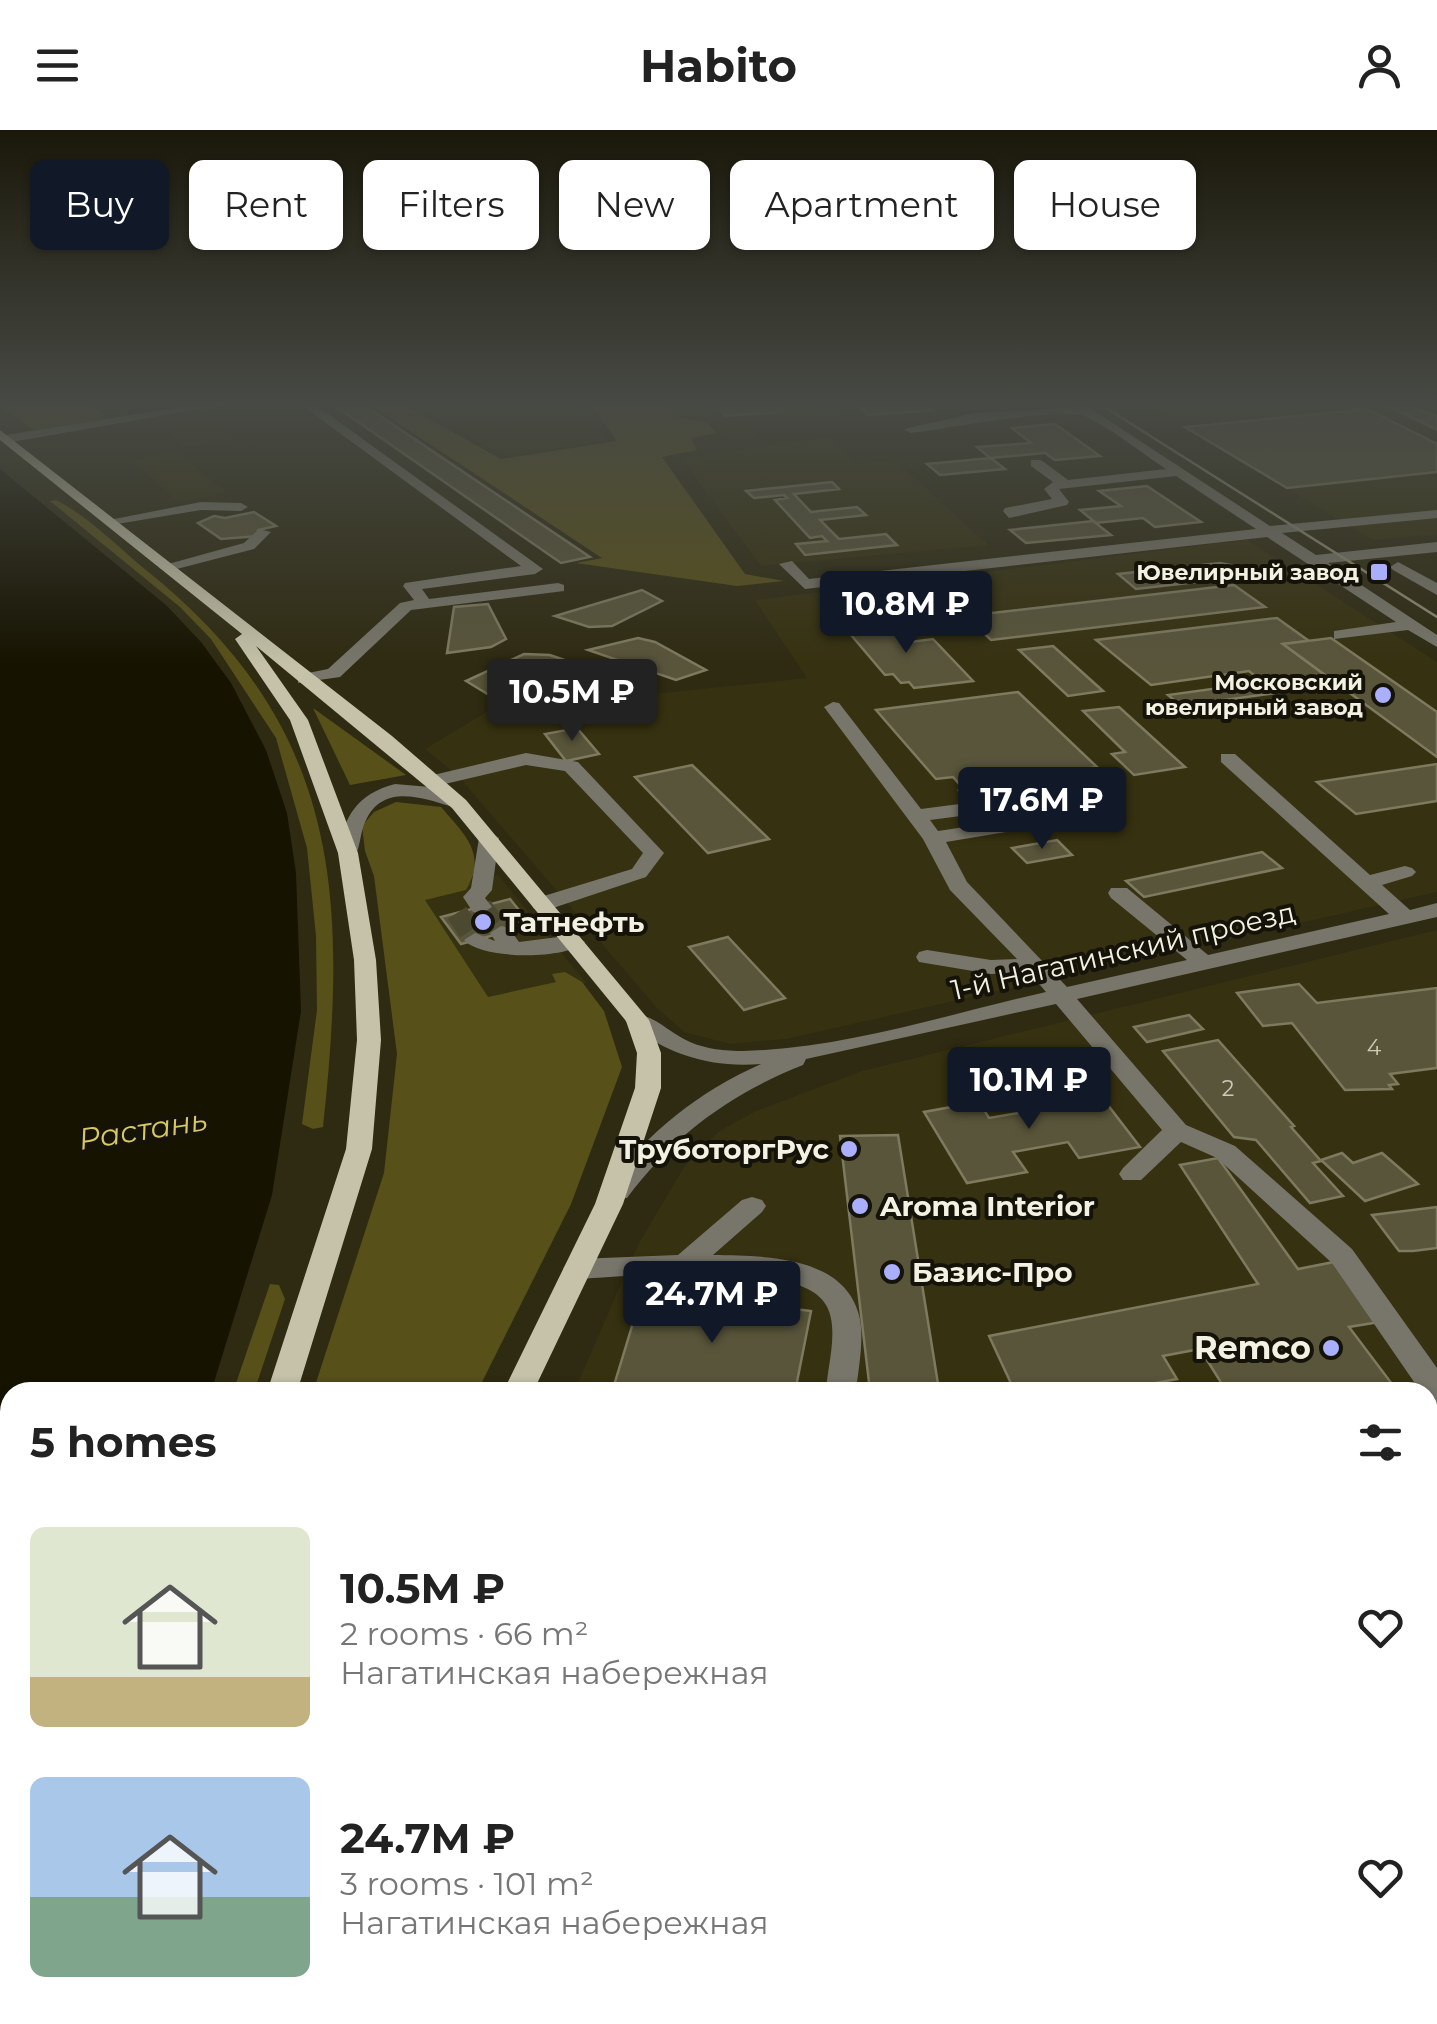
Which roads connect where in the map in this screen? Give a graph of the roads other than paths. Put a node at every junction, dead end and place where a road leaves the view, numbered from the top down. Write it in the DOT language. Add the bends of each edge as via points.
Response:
graph roads {
  1 [pos="71,489"];
  2 [pos="425,489"];
  3 [pos="1050,489"];
  4 [pos="1205,489"];
  5 [pos="242,507"];
  6 [pos="1437,514"];
  7 [pos="1014,515"];
  8 [pos="112,521"];
  9 [pos="1270,531"];
  10 [pos="264,532"];
  11 [pos="1437,546"];
  12 [pos="1314,560"];
  13 [pos="1437,562"];
  14 [pos="787,564"];
  15 [pos="169,566"];
  16 [pos="558,588"];
  17 [pos="1437,590"];
  18 [pos="423,602"];
  19 [pos="226,615"];
  20 [pos="1411,625"];
  21 [pos="1340,635"];
  22 [pos="1435,639"];
  23 [pos="304,679"];
  24 [pos="834,708"];
  25 [pos="1228,758"];
  26 [pos="432,781"];
  27 [pos="459,804"];
  28 [pos="916,816"];
  29 [pos="489,838"];
  30 [pos="933,838"];
  31 [pos="348,853"];
  32 [pos="1405,872"];
  33 [pos="1367,882"];
  34 [pos="1118,894"];
  35 [pos="542,904"];
  36 [pos="1437,910"];
  37 [pos="457,913"];
  38 [pos="1405,917"];
  39 [pos="475,940"];
  40 [pos="574,942"];
  41 [pos="927,957"];
  42 [pos="1204,964"];
  43 [pos="1035,966"];
  44 [pos="1061,997"];
  45 [pos="637,1020"];
  46 [pos="822,1050"];
  47 [pos="1177,1130"];
  48 [pos="1132,1174"];
  49 [pos="608,1204"];
  50 [pos="752,1206"];
  51 [pos="685,1264"];
  52 [pos="577,1268"];
  53 [pos="285,1382"];
  54 [pos="523,1382"];
  55 [pos="841,1382"];
  56 [pos="1431,1382"];
  1 -- 8 [label="main road"];
  2 -- 18 [label="street" via="535,568 411,586"];
  3 -- 7 [label="street" via="1062,502"];
  4 -- 9 [label="street"];
  5 -- 8 [label="street" via="201,506"];
  6 -- 9 [label="street"];
  8 -- 15 [label="main road"];
  9 -- 12 [label="street"];
  9 -- 14 [label="street" via="805,584"];
  10 -- 15 [label="street" via="249,546"];
  11 -- 12 [label="street"];
  12 -- 20 [label="street"];
  13 -- 17 [label="street" via="1398,567"];
  15 -- 19 [label="main road"];
  16 -- 18 [label="street"];
  18 -- 23 [label="street" via="406,606 334,673"];
  19 -- 23 [label="main road"];
  19 -- 31 [label="main road" via="300,720"];
  20 -- 21 [label="street"];
  20 -- 22 [label="street"];
  23 -- 26 [label="main road"];
  24 -- 28 [label="street"];
  25 -- 33 [label="street"];
  26 -- 27 [label="main road"];
  26 -- 35 [label="street" via="526,759 571,766 654,852 638,873"];
  27 -- 29 [label="main road"];
  27 -- 31 [label="street" via="423,791 378,795 357,810"];
  28 -- 30 [label="street"];
  28 -- 30 [label="street" via="974,798 999,828"];
  29 -- 35 [label="main road"];
  29 -- 37 [label="street" via="478,902"];
  30 -- 43 [label="street" via="958,885"];
  31 -- 53 [label="main road" via="369,1040 359,1149"];
  32 -- 33 [label="street"];
  33 -- 38 [label="street"];
  34 -- 42 [label="street"];
  35 -- 40 [label="main road"];
  36 -- 38 [label="street, 1-й Нагатинский проезд"];
  38 -- 42 [label="street, 1-й Нагатинский проезд"];
  39 -- 40 [label="street" via="488,947"];
  40 -- 45 [label="main road"];
  41 -- 43 [label="street"];
  42 -- 44 [label="street, 1-й Нагатинский проезд"];
  43 -- 44 [label="street"];
  44 -- 46 [label="street, 1-й Нагатинский проезд"];
  44 -- 47 [label="street"];
  45 -- 46 [label="street" via="665,1043 707,1057"];
  45 -- 49 [label="main road" via="649,1053 648,1088"];
  46 -- 49 [label="street" via="744,1082 678,1122"];
  47 -- 48 [label="street"];
  47 -- 56 [label="street" via="1226,1152 1342,1256"];
  49 -- 52 [label="main road"];
  50 -- 51 [label="street"];
  51 -- 52 [label="street"];
  51 -- 55 [label="street" via="801,1272 831,1286 844,1314"];
  52 -- 54 [label="main road"];
}
